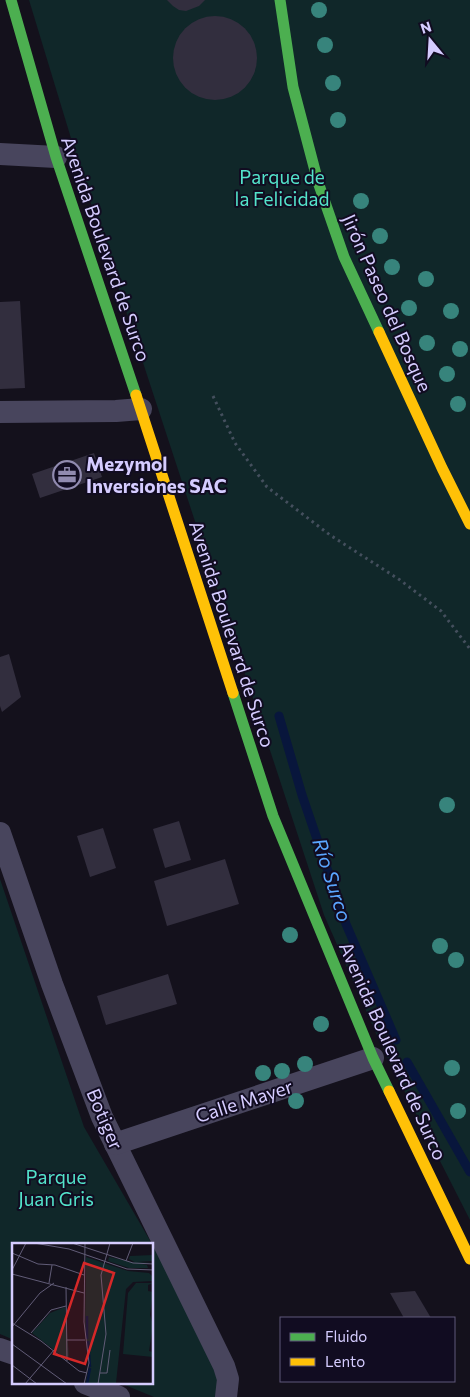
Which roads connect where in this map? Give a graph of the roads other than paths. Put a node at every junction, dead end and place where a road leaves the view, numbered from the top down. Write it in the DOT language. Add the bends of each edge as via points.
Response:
graph roads {
  1 [pos="11,0"];
  2 [pos="280,0"];
  3 [pos="0,154"];
  4 [pos="56,156"];
  5 [pos="142,409"];
  6 [pos="0,412"];
  7 [pos="470,524"];
  8 [pos="0,833"];
  9 [pos="373,1058"];
  10 [pos="115,1144"];
  11 [pos="470,1259"];
  12 [pos="0,1349"];
  13 [pos="12,1353"];
  14 [pos="87,1384"];
  15 [pos="119,1397"];
  16 [pos="226,1397"];
  1 -- 4 [label="street, Avenida Boulevard de Surco"];
  2 -- 7 [label="street, Jirón Paseo del Bosque" via="293,87 318,182 344,257"];
  3 -- 4 [label="street"];
  4 -- 5 [label="street, Avenida Boulevard de Surco"];
  5 -- 6 [label="street"];
  5 -- 9 [label="street, Avenida Boulevard de Surco" via="273,816"];
  8 -- 10 [label="street, Botiger" via="52,984"];
  9 -- 10 [label="street, Calle Mayer"];
  9 -- 11 [label="street, Avenida Boulevard de Surco"];
  10 -- 16 [label="street, Botiger" via="224,1366 228,1379"];
  12 -- 13 [label="street"];
  14 -- 15 [label="street"];
}
